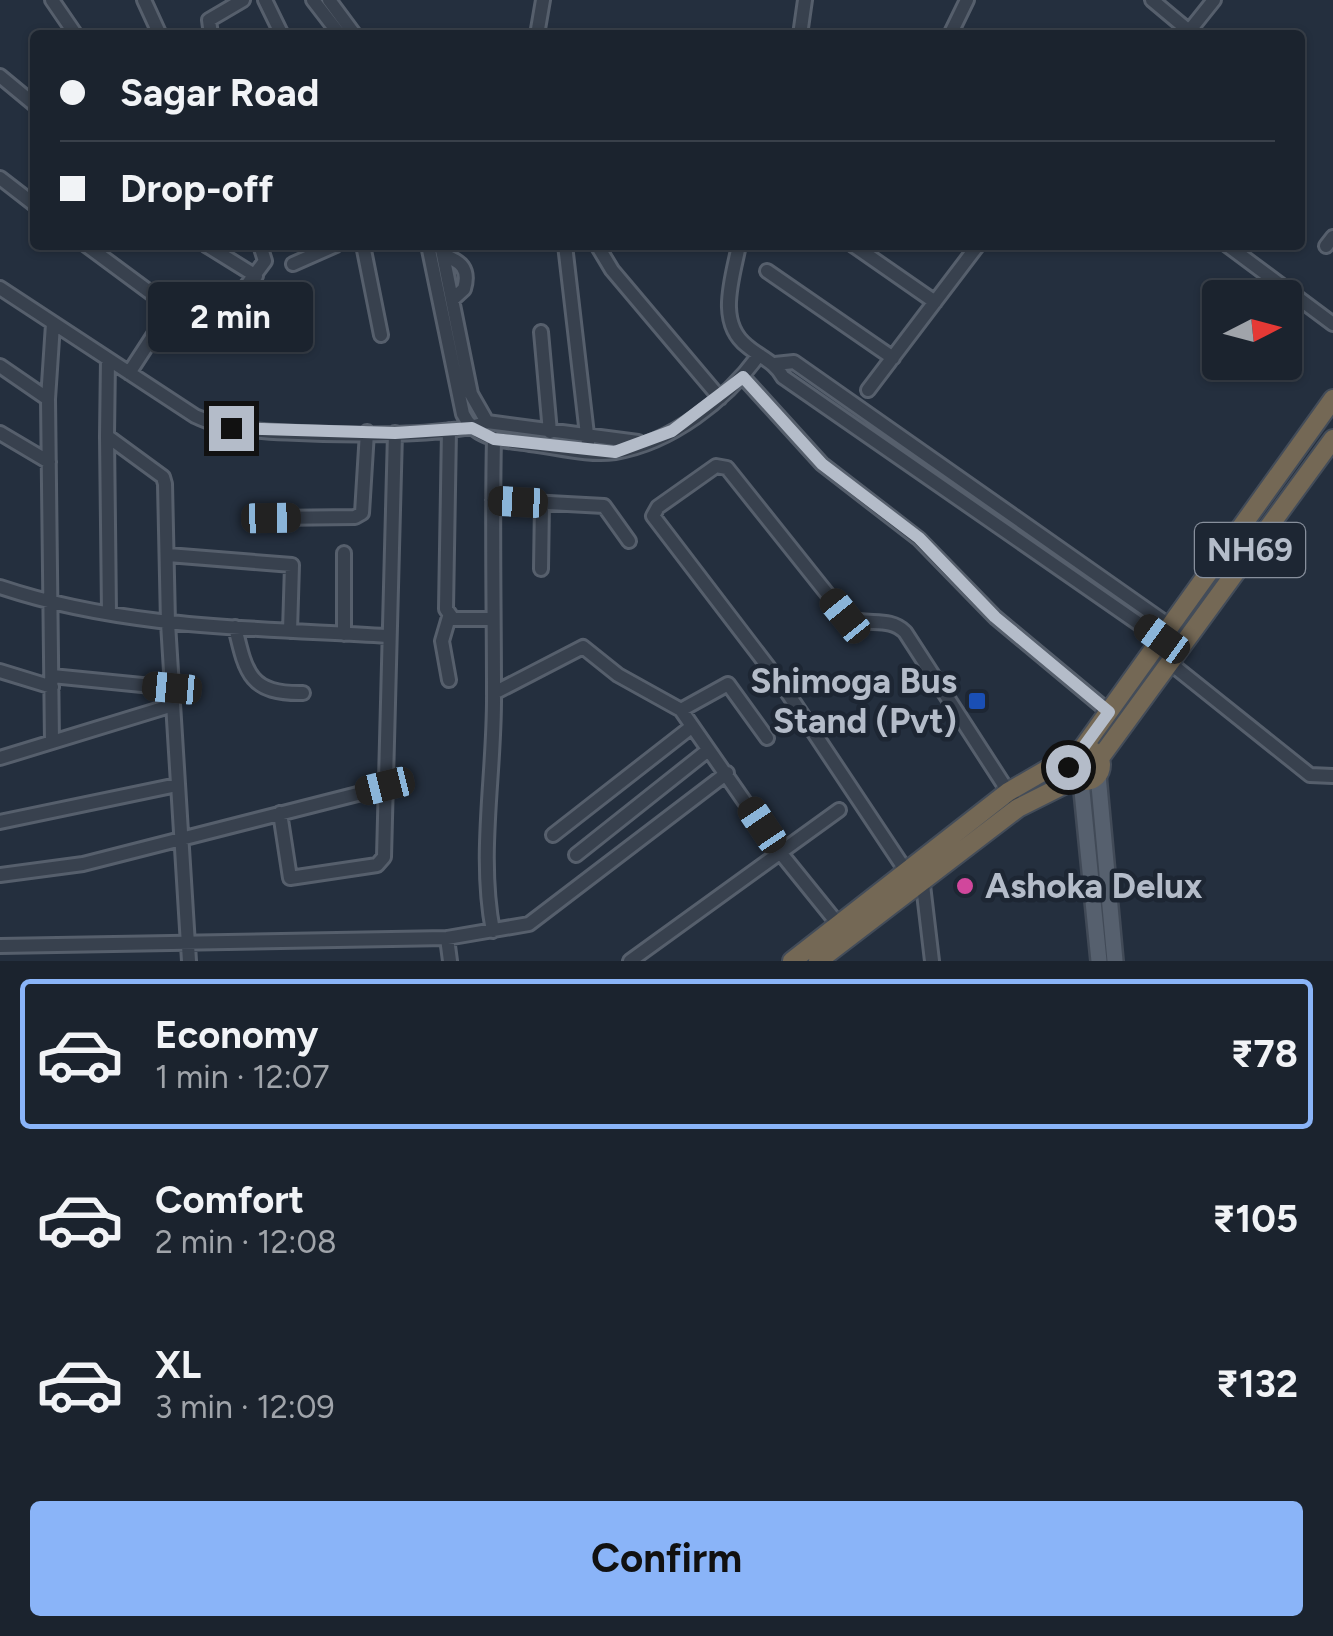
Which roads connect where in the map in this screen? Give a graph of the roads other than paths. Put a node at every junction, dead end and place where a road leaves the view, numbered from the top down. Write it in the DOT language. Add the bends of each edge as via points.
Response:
graph roads {
  1 [pos="52,0"];
  2 [pos="144,0"];
  3 [pos="243,0"];
  4 [pos="265,0"];
  5 [pos="313,0"];
  6 [pos="329,0"];
  7 [pos="543,0"];
  8 [pos="966,0"];
  9 [pos="1152,0"];
  10 [pos="1214,0"];
  11 [pos="809,1"];
  12 [pos="73,30"];
  13 [pos="158,30"];
  14 [pos="210,30"];
  15 [pos="280,30"];
  16 [pos="336,30"];
  17 [pos="351,30"];
  18 [pos="538,30"];
  19 [pos="801,30"];
  20 [pos="952,30"];
  21 [pos="1185,30"];
  22 [pos="1190,30"];
  23 [pos="0,76"];
  24 [pos="30,101"];
  25 [pos="0,178"];
  26 [pos="30,201"];
  27 [pos="92,250"];
  28 [pos="214,250"];
  29 [pos="261,250"];
  30 [pos="314,250"];
  31 [pos="364,250"];
  32 [pos="429,250"];
  33 [pos="442,250"];
  34 [pos="565,250"];
  35 [pos="600,250"];
  36 [pos="738,250"];
  37 [pos="860,250"];
  38 [pos="974,250"];
  39 [pos="1234,250"];
  40 [pos="294,264"];
  41 [pos="767,271"];
  42 [pos="256,276"];
  43 [pos="0,288"];
  44 [pos="935,302"];
  45 [pos="170,310"];
  46 [pos="53,324"];
  47 [pos="1333,324"];
  48 [pos="541,332"];
  49 [pos="381,335"];
  50 [pos="759,355"];
  51 [pos="892,358"];
  52 [pos="108,360"];
  53 [pos="0,366"];
  54 [pos="129,373"];
  55 [pos="743,377"];
  56 [pos="868,390"];
  57 [pos="720,398"];
  58 [pos="48,399"];
  59 [pos="1333,399"];
  60 [pos="487,422"];
  61 [pos="472,428"];
  62 [pos="449,430"];
  63 [pos="368,432"];
  64 [pos="550,432"];
  65 [pos="0,433"];
  66 [pos="395,433"];
  67 [pos="107,436"];
  68 [pos="494,439"];
  69 [pos="1333,439"];
  70 [pos="588,444"];
  71 [pos="49,462"];
  72 [pos="493,500"];
  73 [pos="542,503"];
  74 [pos="271,518"];
  75 [pos="629,541"];
  76 [pos="344,553"];
  77 [pos="168,554"];
  78 [pos="541,569"];
  79 [pos="0,587"];
  80 [pos="52,604"];
  81 [pos="109,614"];
  82 [pos="450,617"];
  83 [pos="490,618"];
  84 [pos="168,623"];
  85 [pos="235,627"];
  86 [pos="290,631"];
  87 [pos="1166,632"];
  88 [pos="344,634"];
  89 [pos="387,636"];
  90 [pos="1170,663"];
  91 [pos="0,671"];
  92 [pos="448,680"];
  93 [pos="52,681"];
  94 [pos="172,688"];
  95 [pos="303,693"];
  96 [pos="494,693"];
  97 [pos="173,705"];
  98 [pos="681,710"];
  99 [pos="1109,712"];
  100 [pos="690,728"];
  101 [pos="766,738"];
  102 [pos="52,742"];
  103 [pos="708,751"];
  104 [pos="1077,752"];
  105 [pos="0,758"];
  106 [pos="727,773"];
  107 [pos="1089,774"];
  108 [pos="1333,776"];
  109 [pos="178,786"];
  110 [pos="385,786"];
  111 [pos="1013,800"];
  112 [pos="839,810"];
  113 [pos="280,814"];
  114 [pos="0,822"];
  115 [pos="553,836"];
  116 [pos="181,840"];
  117 [pos="780,851"];
  118 [pos="576,855"];
  119 [pos="0,875"];
  120 [pos="916,879"];
  121 [pos="838,924"];
  122 [pos="493,931"];
  123 [pos="447,938"];
  124 [pos="188,944"];
  125 [pos="0,946"];
  126 [pos="189,961"];
  127 [pos="450,961"];
  128 [pos="630,961"];
  129 [pos="792,961"];
  130 [pos="818,961"];
  131 [pos="932,961"];
  132 [pos="1099,961"];
  133 [pos="1115,961"];
  1 -- 12 [label="street"];
  2 -- 13 [label="street"];
  3 -- 14 [label="street" via="209,20"];
  4 -- 15 [label="street"];
  5 -- 16 [label="street"];
  6 -- 17 [label="street"];
  7 -- 18 [label="street"];
  8 -- 20 [label="street"];
  9 -- 21 [label="street"];
  10 -- 22 [label="street"];
  11 -- 19 [label="street"];
  23 -- 24 [label="street"];
  25 -- 26 [label="street"];
  27 -- 45 [label="street"];
  28 -- 42 [label="street"];
  29 -- 42 [label="street"];
  30 -- 40 [label="street"];
  31 -- 49 [label="street"];
  32 -- 61 [label="street"];
  33 -- 60 [label="street" via="471,394"];
  34 -- 70 [label="street"];
  35 -- 57 [label="street"];
  36 -- 50 [label="street" via="730,320 738,338"];
  37 -- 44 [label="street"];
  38 -- 44 [label="street"];
  39 -- 47 [label="street"];
  41 -- 51 [label="street"];
  42 -- 45 [label="street" via="209,336"];
  43 -- 46 [label="street"];
  44 -- 51 [label="street"];
  45 -- 54 [label="street"];
  46 -- 52 [label="street"];
  46 -- 58 [label="street"];
  48 -- 64 [label="street"];
  50 -- 55 [label="street"];
  50 -- 87 [label="street"];
  51 -- 56 [label="street"];
  52 -- 54 [label="street"];
  52 -- 67 [label="street"];
  53 -- 58 [label="street"];
  54 -- 63 [label="street" via="196,416 231,428"];
  55 -- 57 [label="street"];
  55 -- 99 [label="street" via="822,464 919,538 995,617"];
  57 -- 70 [label="street" via="672,431 615,452"];
  58 -- 71 [label="street"];
  59 -- 87 [label="highway, NH69"];
  60 -- 61 [label="street"];
  60 -- 64 [label="street"];
  61 -- 62 [label="street"];
  61 -- 68 [label="street"];
  62 -- 66 [label="street"];
  62 -- 82 [label="street"];
  63 -- 66 [label="street"];
  63 -- 74 [label="street" via="362,513"];
  64 -- 70 [label="street"];
  65 -- 71 [label="street"];
  66 -- 89 [label="street"];
  67 -- 77 [label="street" via="163,477"];
  67 -- 81 [label="street"];
  68 -- 70 [label="street"];
  68 -- 72 [label="street"];
  69 -- 90 [label="highway, NH69"];
  71 -- 80 [label="street"];
  72 -- 73 [label="street"];
  72 -- 83 [label="street"];
  73 -- 75 [label="street" via="604,506"];
  73 -- 78 [label="street"];
  76 -- 88 [label="street"];
  77 -- 84 [label="street"];
  77 -- 86 [label="street" via="292,565"];
  79 -- 80 [label="street"];
  80 -- 81 [label="street"];
  80 -- 93 [label="street"];
  81 -- 84 [label="street"];
  82 -- 83 [label="street"];
  82 -- 92 [label="street" via="442,641"];
  83 -- 96 [label="street"];
  84 -- 85 [label="street"];
  84 -- 94 [label="street"];
  85 -- 86 [label="street"];
  85 -- 95 [label="street" via="243,663 261,686 276,694"];
  86 -- 88 [label="street"];
  87 -- 99 [label="highway, NH69"];
  88 -- 89 [label="street"];
  89 -- 110 [label="street"];
  90 -- 107 [label="highway, NH69"];
  90 -- 108 [label="street" via="1310,775"];
  91 -- 93 [label="street"];
  93 -- 94 [label="street"];
  93 -- 102 [label="street"];
  94 -- 97 [label="street"];
  96 -- 98 [label="street" via="584,647"];
  96 -- 122 [label="street" via="486,896"];
  97 -- 102 [label="street"];
  97 -- 109 [label="street"];
  98 -- 100 [label="street"];
  98 -- 101 [label="street" via="728,684"];
  99 -- 104 [label="highway, NH69"];
  100 -- 103 [label="street"];
  100 -- 115 [label="street"];
  102 -- 105 [label="street"];
  103 -- 106 [label="street"];
  103 -- 118 [label="street"];
  104 -- 107 [label="highway"];
  104 -- 107 [label="highway" via="1068,767"];
  104 -- 111 [label="highway, NH69"];
  106 -- 117 [label="street"];
  106 -- 122 [label="street" via="530,924"];
  107 -- 111 [label="highway, NH69"];
  107 -- 132 [label="main road"];
  107 -- 133 [label="main road"];
  109 -- 114 [label="street"];
  109 -- 116 [label="street"];
  110 -- 113 [label="street"];
  110 -- 113 [label="street" via="384,857 377,865 290,878"];
  111 -- 120 [label="highway, NH69"];
  111 -- 120 [label="street" via="905,632 890,622 845,616 727,468 716,466 658,506 653,516 785,689"];
  112 -- 117 [label="street"];
  113 -- 116 [label="street"];
  116 -- 119 [label="street"];
  116 -- 124 [label="street"];
  117 -- 121 [label="street"];
  117 -- 128 [label="street"];
  120 -- 121 [label="highway, NH69"];
  120 -- 130 [label="highway, NH69"];
  120 -- 131 [label="street"];
  121 -- 129 [label="highway, NH69"];
  122 -- 123 [label="street"];
  123 -- 124 [label="street"];
  123 -- 127 [label="street"];
  124 -- 125 [label="street"];
  124 -- 126 [label="street"];
}
